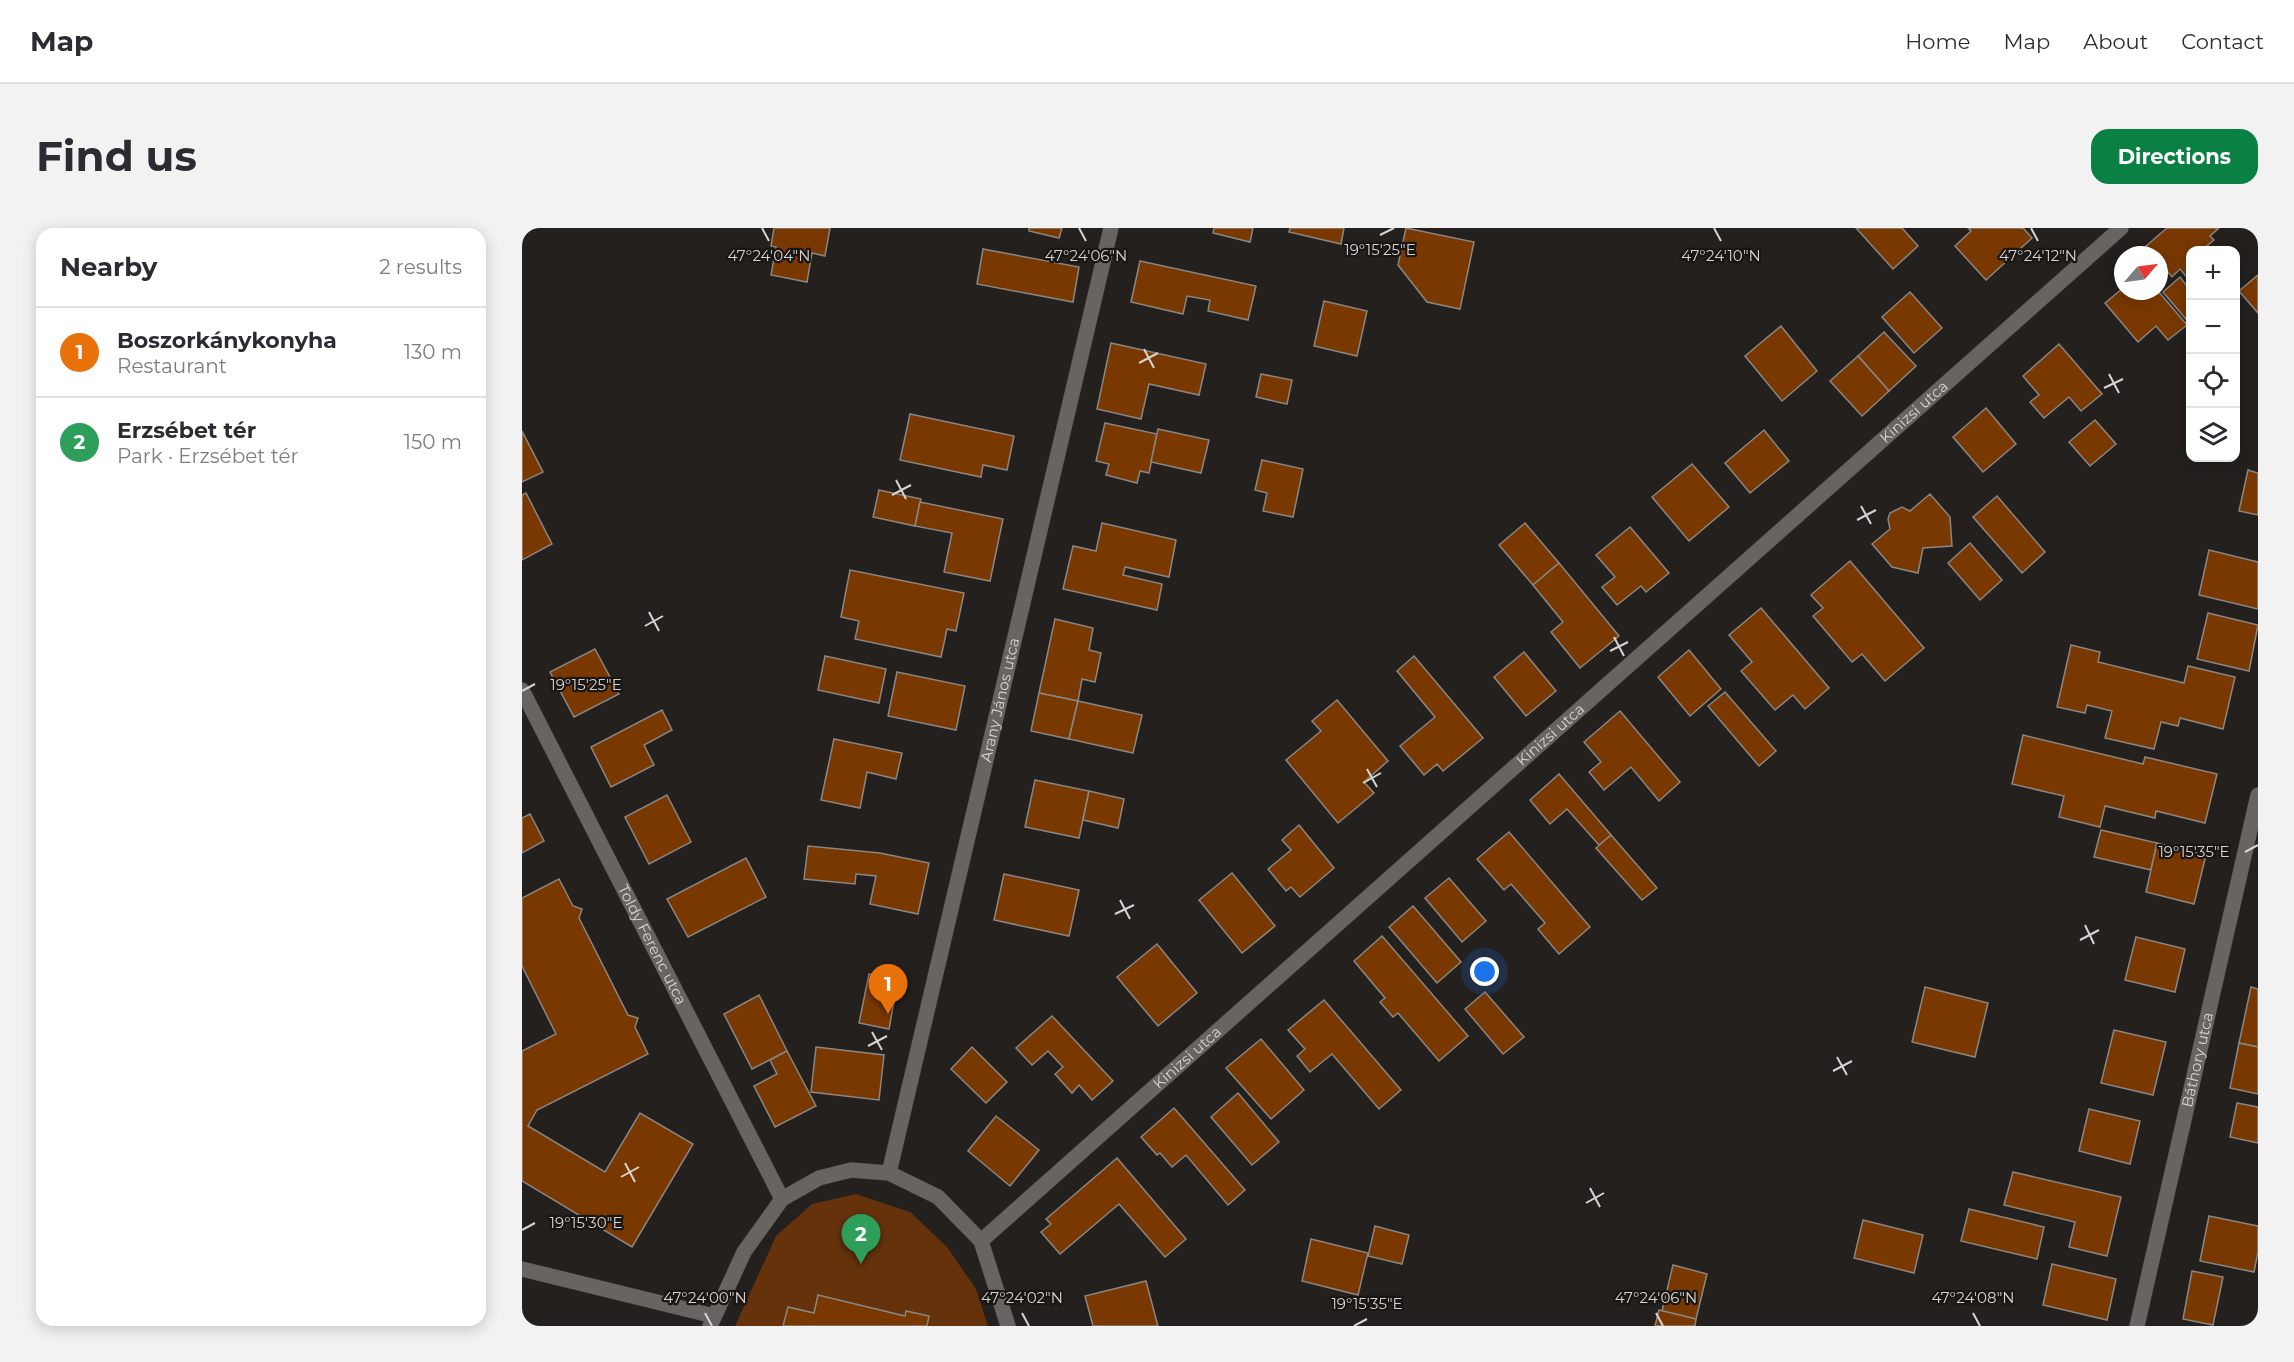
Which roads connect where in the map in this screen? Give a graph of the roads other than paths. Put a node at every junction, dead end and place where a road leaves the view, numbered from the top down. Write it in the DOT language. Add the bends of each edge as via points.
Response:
graph roads {
  1 [pos="1111,228"];
  2 [pos="2121,228"];
  3 [pos="522,690"];
  4 [pos="2258,795"];
  5 [pos="889,1173"];
  6 [pos="782,1199"];
  7 [pos="981,1241"];
  8 [pos="522,1269"];
  9 [pos="712,1321"];
  10 [pos="1008,1326"];
  11 [pos="2137,1326"];
  1 -- 5 [label="street, Arany János utca"];
  2 -- 7 [label="street, Kinizsi utca"];
  3 -- 6 [label="street, Toldy Ferenc utca"];
  4 -- 11 [label="street, Báthory utca"];
  5 -- 6 [label="street" via="851,1170 819,1178"];
  5 -- 7 [label="street" via="938,1197"];
  6 -- 9 [label="street" via="744,1252"];
  7 -- 10 [label="street"];
  8 -- 9 [label="street"];
}
